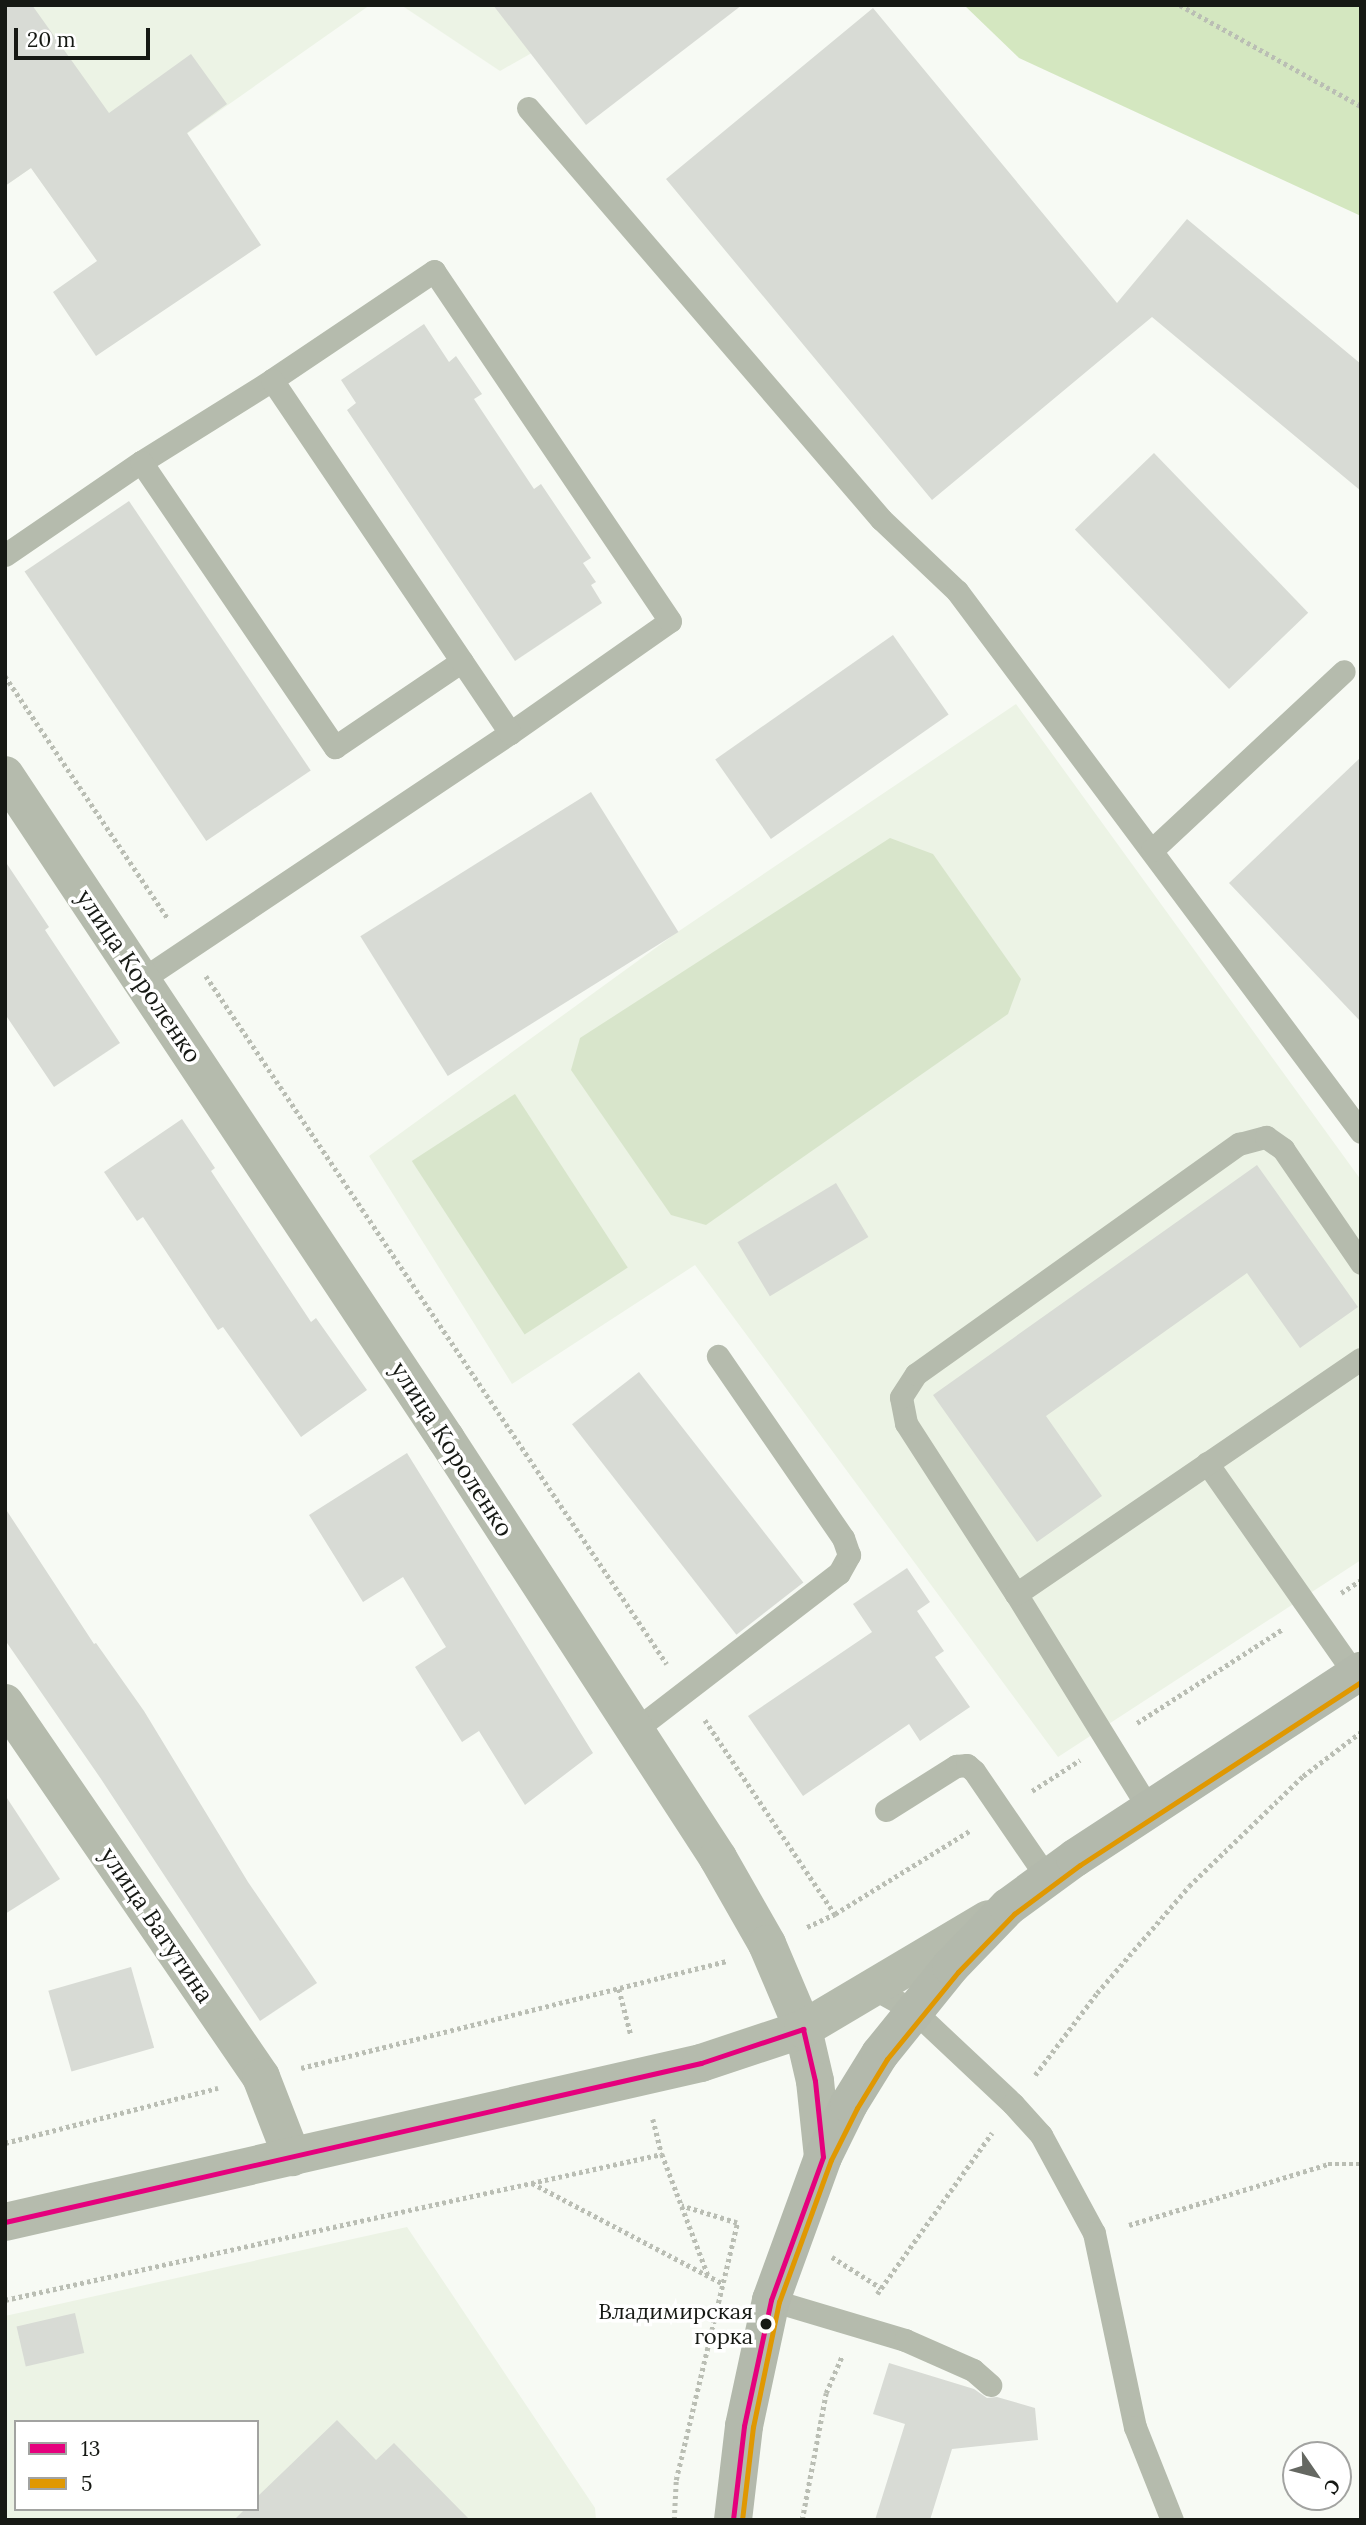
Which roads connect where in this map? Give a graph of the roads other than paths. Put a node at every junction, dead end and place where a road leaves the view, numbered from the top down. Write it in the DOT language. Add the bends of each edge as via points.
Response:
graph roads {
  1 [pos="528,108"];
  2 [pos="272,380"];
  3 [pos="141,462"];
  4 [pos="5,555"];
  5 [pos="462,661"];
  6 [pos="1344,671"];
  7 [pos="510,733"];
  8 [pos="5,775"];
  9 [pos="1152,850"];
  10 [pos="141,980"];
  11 [pos="1361,1132"];
  12 [pos="1361,1264"];
  13 [pos="718,1356"];
  14 [pos="1361,1359"];
  15 [pos="1207,1464"];
  16 [pos="1016,1594"];
  17 [pos="1358,1673"];
  18 [pos="5,1703"];
  19 [pos="635,1730"];
  20 [pos="1149,1809"];
  21 [pos="886,1810"];
  22 [pos="1048,1879"];
  23 [pos="1008,1907"];
  24 [pos="866,1993"];
  25 [pos="913,2010"];
  26 [pos="803,2029"];
  27 [pos="292,2157"];
  28 [pos="824,2157"];
  29 [pos="5,2222"];
  30 [pos="771,2300"];
  31 [pos="990,2385"];
  32 [pos="733,2520"];
  33 [pos="1172,2520"];
  1 -- 9 [label="lane" via="881,519 957,591"];
  2 -- 3 [label="lane"];
  2 -- 5 [label="lane"];
  2 -- 7 [label="lane" via="434,271 670,621"];
  3 -- 4 [label="lane"];
  3 -- 5 [label="lane" via="335,747"];
  5 -- 7 [label="lane"];
  6 -- 9 [label="lane"];
  7 -- 10 [label="lane"];
  8 -- 10 [label="street, улица Короленко"];
  9 -- 11 [label="lane"];
  10 -- 19 [label="street, улица Короленко"];
  12 -- 16 [label="lane" via="1283,1149 1266,1137 1239,1144 916,1374 901,1396 906,1423"];
  13 -- 19 [label="lane" via="843,1538 849,1555 839,1573"];
  14 -- 15 [label="lane"];
  15 -- 16 [label="lane"];
  15 -- 17 [label="lane"];
  16 -- 20 [label="lane"];
  17 -- 20 [label="main road"];
  18 -- 27 [label="street, улица Ватутина" via="261,2077"];
  19 -- 26 [label="street, улица Короленко" via="767,1944"];
  20 -- 22 [label="main road"];
  21 -- 22 [label="lane" via="956,1766 967,1765"];
  22 -- 23 [label="main road"];
  23 -- 24 [label="street"];
  23 -- 25 [label="main road"];
  24 -- 25 [label="lane" via="882,1993"];
  24 -- 26 [label="street"];
  25 -- 28 [label="main road" via="849,2104"];
  25 -- 33 [label="lane" via="1041,2135 1094,2233 1135,2427"];
  26 -- 27 [label="street" via="701,2063"];
  26 -- 28 [label="street, улица Короленко"];
  27 -- 29 [label="street"];
  28 -- 30 [label="main road"];
  30 -- 31 [label="lane" via="905,2340 973,2370"];
  30 -- 32 [label="main road" via="744,2426"];
}
